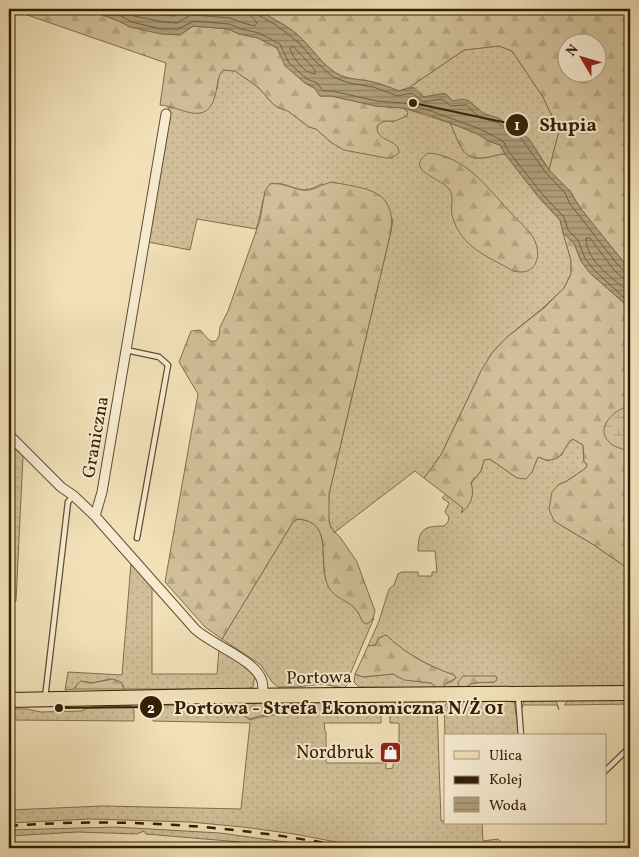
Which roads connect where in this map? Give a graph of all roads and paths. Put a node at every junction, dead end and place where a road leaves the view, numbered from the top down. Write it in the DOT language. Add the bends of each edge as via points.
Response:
graph roads {
  1 [pos="166,114"];
  2 [pos="126,350"];
  3 [pos="9,435"];
  4 [pos="74,496"];
  5 [pos="95,516"];
  6 [pos="137,538"];
  7 [pos="630,692"];
  8 [pos="518,694"];
  9 [pos="263,696"];
  10 [pos="45,699"];
  11 [pos="9,700"];
  12 [pos="521,734"];
  13 [pos="630,747"];
  14 [pos="606,770"];
  1 -- 2 [label="street, Graniczna"];
  2 -- 5 [label="street, Graniczna"];
  2 -- 6 [label="lane" via="159,357 168,365"];
  3 -- 4 [label="street"];
  4 -- 5 [label="street"];
  4 -- 10 [label="lane" via="68,502"];
  5 -- 9 [label="street" via="195,629 256,670 262,680"];
  7 -- 8 [label="main road, Portowa"];
  8 -- 9 [label="main road, Portowa"];
  8 -- 12 [label="lane"];
  9 -- 10 [label="main road, Portowa"];
  10 -- 11 [label="main road, Portowa"];
  13 -- 14 [label="lane"];
}
